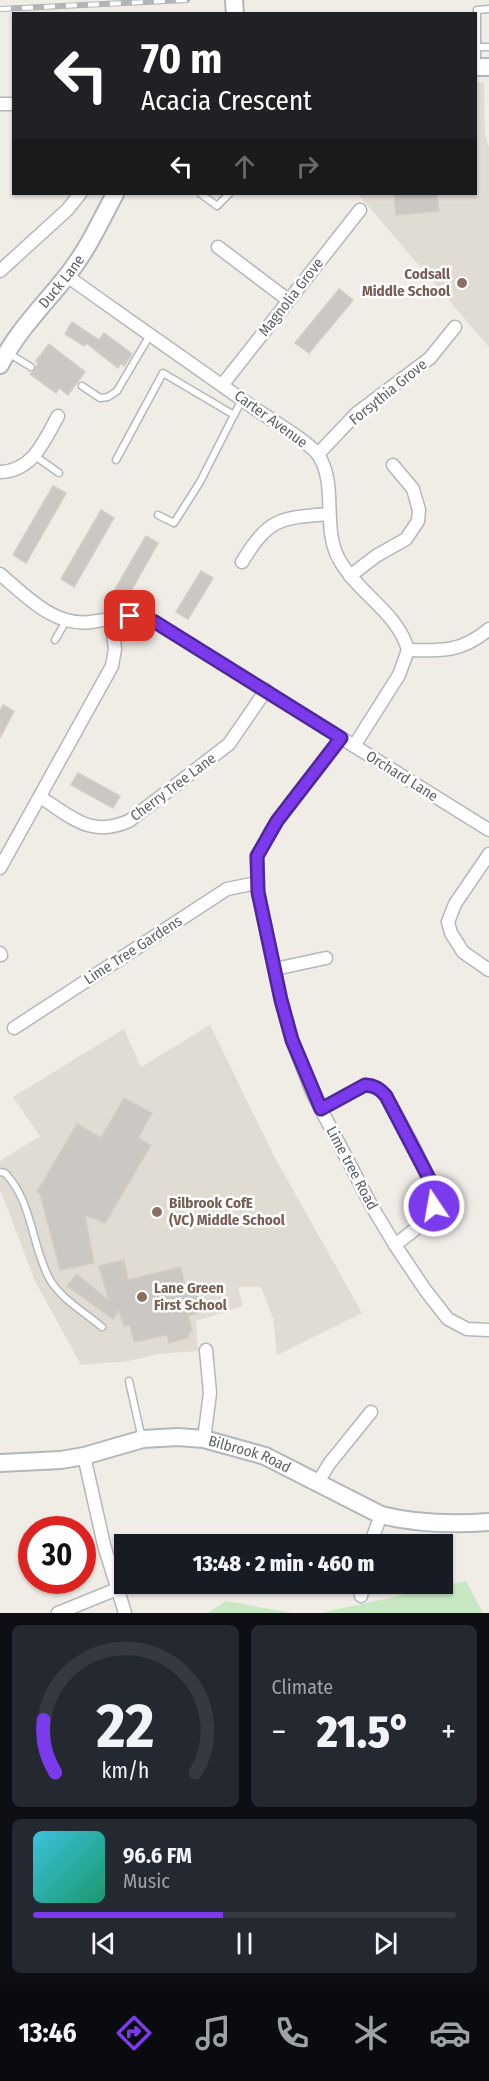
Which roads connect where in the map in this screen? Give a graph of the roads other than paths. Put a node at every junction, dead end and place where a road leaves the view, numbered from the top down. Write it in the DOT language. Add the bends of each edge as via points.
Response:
graph roads {
  1 [pos="477,52"];
  2 [pos="480,67"];
  3 [pos="79,195"];
  4 [pos="114,195"];
  5 [pos="202,195"];
  6 [pos="228,195"];
  7 [pos="360,210"];
  8 [pos="218,247"];
  9 [pos="0,271"];
  10 [pos="67,276"];
  11 [pos="288,300"];
  12 [pos="455,327"];
  13 [pos="150,334"];
  14 [pos="2,357"];
  15 [pos="31,367"];
  16 [pos="222,384"];
  17 [pos="82,386"];
  18 [pos="242,399"];
  19 [pos="234,415"];
  20 [pos="58,416"];
  21 [pos="318,454"];
  22 [pos="35,456"];
  23 [pos="116,460"];
  24 [pos="393,465"];
  25 [pos="0,472"];
  26 [pos="59,473"];
  27 [pos="329,514"];
  28 [pos="158,515"];
  29 [pos="242,562"];
  30 [pos="0,574"];
  31 [pos="350,576"];
  32 [pos="111,618"];
  33 [pos="66,621"];
  34 [pos="489,629"];
  35 [pos="55,640"];
  36 [pos="408,650"];
  37 [pos="266,690"];
  38 [pos="341,738"];
  39 [pos="354,746"];
  40 [pos="40,797"];
  41 [pos="489,830"];
  42 [pos="489,854"];
  43 [pos="0,868"];
  44 [pos="257,883"];
  45 [pos="326,958"];
  46 [pos="275,969"];
  47 [pos="489,970"];
  48 [pos="14,1028"];
  49 [pos="321,1109"];
  50 [pos="0,1172"];
  51 [pos="395,1245"];
  52 [pos="102,1327"];
  53 [pos="489,1330"];
  54 [pos="206,1350"];
  55 [pos="129,1381"];
  56 [pos="371,1412"];
  57 [pos="143,1439"];
  58 [pos="204,1439"];
  59 [pos="84,1456"];
  60 [pos="0,1463"];
  61 [pos="317,1484"];
  62 [pos="381,1515"];
  63 [pos="489,1522"];
  64 [pos="374,1534"];
  65 [pos="114,1579"];
  66 [pos="114,1590"];
  67 [pos="119,1594"];
  68 [pos="57,1613"];
  69 [pos="125,1613"];
  1 -- 2 [label="lane"];
  3 -- 9 [label="street"];
  4 -- 10 [label="street, Duck Lane"];
  5 -- 6 [label="lane" via="217,206"];
  7 -- 11 [label="street, Magnolia Grove"];
  8 -- 11 [label="street"];
  10 -- 13 [label="street, Carter Avenue"];
  10 -- 14 [label="street, Duck Lane"];
  11 -- 16 [label="street, Magnolia Grove"];
  12 -- 21 [label="street, Forsythia Grove" via="430,358 357,413"];
  13 -- 16 [label="street, Carter Avenue"];
  13 -- 17 [label="lane" via="117,391 100,398"];
  14 -- 15 [label="lane" via="14,355"];
  16 -- 18 [label="street, Carter Avenue"];
  18 -- 19 [label="lane"];
  18 -- 21 [label="street, Carter Avenue"];
  19 -- 23 [label="lane" via="163,372"];
  19 -- 28 [label="lane" via="174,523"];
  20 -- 22 [label="street"];
  21 -- 27 [label="street, Carter Avenue" via="328,481"];
  22 -- 25 [label="street" via="22,467"];
  22 -- 26 [label="lane"];
  24 -- 31 [label="street" via="413,489 418,521 406,539"];
  27 -- 29 [label="street" via="280,520 255,540"];
  27 -- 31 [label="street, Carter Avenue" via="333,547"];
  30 -- 33 [label="street, Orchard Lane" via="34,603"];
  31 -- 36 [label="street, Carter Avenue" via="400,630"];
  32 -- 33 [label="street, Orchard Lane"];
  32 -- 37 [label="street, Orchard Lane" via="142,617 155,622"];
  32 -- 40 [label="street" via="115,649 112,666"];
  33 -- 35 [label="lane"];
  34 -- 36 [label="street" via="458,648"];
  36 -- 39 [label="street" via="399,675"];
  37 -- 38 [label="street, Orchard Lane"];
  37 -- 40 [label="street, Cherry Tree Lane" via="229,744 129,821 104,828 89,826"];
  38 -- 39 [label="street, Orchard Lane"];
  38 -- 44 [label="street, Lime tree Road" via="277,821 257,856"];
  39 -- 41 [label="street, Orchard Lane"];
  40 -- 43 [label="street"];
  42 -- 47 [label="street" via="455,904 448,922 450,933 463,952"];
  44 -- 46 [label="street, Lime tree Road"];
  44 -- 48 [label="street, Lime Tree Gardens" via="227,889"];
  45 -- 46 [label="street"];
  46 -- 49 [label="street, Lime tree Road" via="292,1040"];
  49 -- 51 [label="street, Lime tree Road"];
  49 -- 51 [label="street" via="365,1085 373,1085 386,1096 433,1186 434,1206 422,1223"];
  50 -- 52 [label="lane" via="21,1194 49,1278 59,1292"];
  51 -- 53 [label="street, Lime tree Road" via="448,1319 466,1329"];
  54 -- 58 [label="street" via="210,1393"];
  55 -- 57 [label="lane"];
  56 -- 61 [label="street"];
  57 -- 58 [label="street, Bilbrook Road"];
  57 -- 59 [label="street, Bilbrook Road"];
  58 -- 61 [label="street, Bilbrook Road" via="265,1456"];
  59 -- 60 [label="street, Bilbrook Road"];
  59 -- 65 [label="street"];
  61 -- 62 [label="street, Bilbrook Road"];
  62 -- 63 [label="street, Bilbrook Road" via="439,1525"];
  62 -- 64 [label="street"];
  66 -- 68 [label="street"];
  67 -- 69 [label="street"];
}
